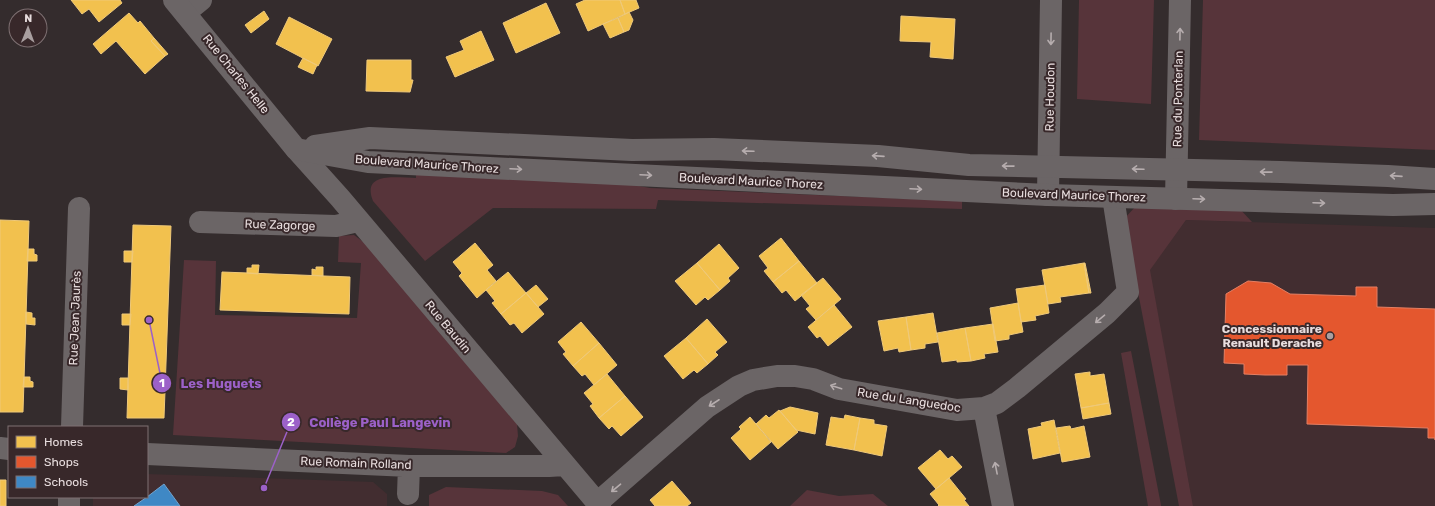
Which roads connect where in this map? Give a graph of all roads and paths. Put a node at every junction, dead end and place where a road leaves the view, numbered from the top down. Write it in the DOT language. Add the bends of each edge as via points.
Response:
graph roads {
  1 [pos="1052,0"];
  2 [pos="1180,0"];
  3 [pos="187,4"];
  4 [pos="296,149"];
  5 [pos="1049,166"];
  6 [pos="1177,170"];
  7 [pos="1435,179"];
  8 [pos="1048,195"];
  9 [pos="1113,197"];
  10 [pos="1176,199"];
  11 [pos="1435,204"];
  12 [pos="79,208"];
  13 [pos="358,221"];
  14 [pos="200,222"];
  15 [pos="984,408"];
  16 [pos="72,426"];
  17 [pos="148,454"];
  18 [pos="564,465"];
  19 [pos="409,466"];
  20 [pos="408,494"];
  21 [pos="599,504"];
  22 [pos="1003,506"];
  1 -- 5 [label="street, Rue Houdon, one-way"];
  6 -- 2 [label="street, Rue du Ponterlan, one-way"];
  3 -- 4 [label="street, Rue Charles Helle"];
  5 -- 4 [label="street, Boulevard Maurice Thorez, one-way" via="969,165 855,155 714,149 632,150 370,138"];
  4 -- 8 [label="street, Boulevard Maurice Thorez, one-way" via="368,162"];
  4 -- 13 [label="street, Rue Baudin"];
  6 -- 5 [label="street, Boulevard Maurice Thorez, one-way"];
  5 -- 8 [label="street, Rue Houdon"];
  7 -- 6 [label="street, Boulevard Maurice Thorez, one-way"];
  6 -- 10 [label="street, Rue du Ponterlan"];
  8 -- 9 [label="street, Boulevard Maurice Thorez"];
  9 -- 10 [label="street, Boulevard Maurice Thorez"];
  9 -- 15 [label="street, Rue du Languedoc, one-way" via="1128,292 1107,313 1017,388 997,403"];
  10 -- 11 [label="street, Boulevard Maurice Thorez, one-way"];
  12 -- 16 [label="street, Rue Jean Jaurès"];
  13 -- 14 [label="street, Rue Zagorge" via="336,226"];
  13 -- 18 [label="street, Rue Baudin"];
  15 -- 21 [label="street, Rue du Languedoc, one-way" via="957,410 839,389 813,379 795,376 753,380 707,407"];
  22 -- 15 [label="street, one-way"];
  17 -- 19 [label="street, Rue Romain Rolland"];
  18 -- 19 [label="street, Rue Romain Rolland"];
  18 -- 21 [label="street, Rue Baudin"];
  19 -- 20 [label="street"];
}
